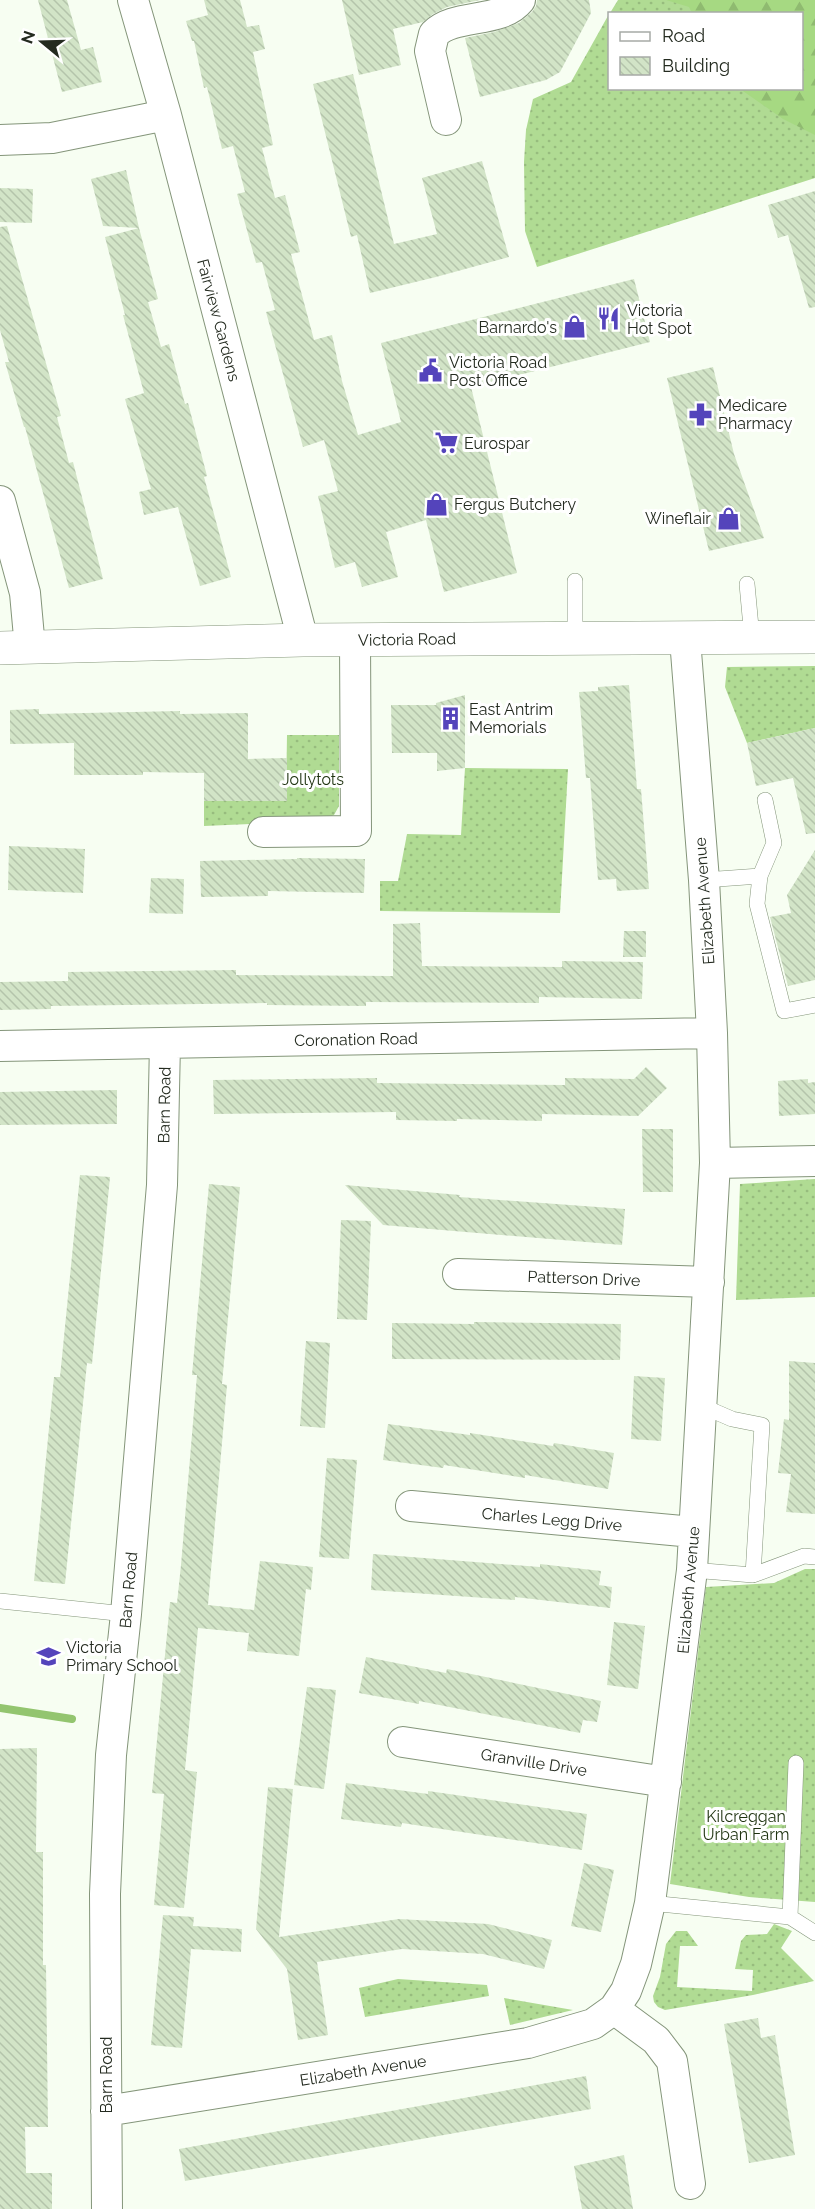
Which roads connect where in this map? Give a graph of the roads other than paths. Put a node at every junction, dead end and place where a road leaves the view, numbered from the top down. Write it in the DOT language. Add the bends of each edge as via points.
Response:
graph roads {
  1 [pos="133,0"];
  2 [pos="520,0"];
  3 [pos="166,115"];
  4 [pos="446,120"];
  5 [pos="0,140"];
  6 [pos="0,501"];
  7 [pos="575,580"];
  8 [pos="747,584"];
  9 [pos="575,637"];
  10 [pos="815,637"];
  11 [pos="355,639"];
  12 [pos="685,639"];
  13 [pos="752,639"];
  14 [pos="303,640"];
  15 [pos="15,648"];
  16 [pos="765,800"];
  17 [pos="263,832"];
  18 [pos="760,876"];
  19 [pos="704,880"];
  20 [pos="815,1005"];
  21 [pos="712,1033"];
  22 [pos="165,1043"];
  23 [pos="0,1046"];
  24 [pos="815,1161"];
  25 [pos="715,1163"];
  26 [pos="458,1274"];
  27 [pos="709,1282"];
  28 [pos="702,1406"];
  29 [pos="411,1506"];
  30 [pos="693,1532"];
  31 [pos="815,1557"];
  32 [pos="692,1570"];
  33 [pos="753,1575"];
  34 [pos="0,1600"];
  35 [pos="126,1614"];
  36 [pos="403,1742"];
  37 [pos="796,1763"];
  38 [pos="666,1782"];
  39 [pos="650,1903"];
  40 [pos="790,1917"];
  41 [pos="815,1933"];
  42 [pos="614,2009"];
  43 [pos="106,2111"];
  44 [pos="690,2184"];
  45 [pos="107,2209"];
  1 -- 3 [label="street, Fairview Gardens"];
  2 -- 4 [label="street" via="509,10 444,26 434,34 430,51"];
  3 -- 5 [label="street" via="52,138"];
  3 -- 14 [label="street, Fairview Gardens"];
  6 -- 15 [label="street" via="25,593"];
  7 -- 9 [label="lane"];
  8 -- 13 [label="lane"];
  9 -- 11 [label="street, Victoria Road"];
  9 -- 12 [label="street, Victoria Road"];
  10 -- 13 [label="street, Victoria Road"];
  11 -- 14 [label="street, Victoria Road"];
  11 -- 17 [label="street" via="356,831"];
  12 -- 13 [label="street, Victoria Road"];
  12 -- 19 [label="street, Elizabeth Avenue"];
  14 -- 15 [label="street, Victoria Road"];
  16 -- 18 [label="lane" via="774,843"];
  18 -- 19 [label="lane"];
  18 -- 20 [label="lane" via="757,904 784,1011"];
  19 -- 21 [label="street, Elizabeth Avenue"];
  21 -- 22 [label="street, Coronation Road"];
  21 -- 25 [label="street, Elizabeth Avenue"];
  22 -- 23 [label="street, Coronation Road"];
  22 -- 35 [label="street, Barn Road" via="162,1185"];
  24 -- 25 [label="street"];
  25 -- 27 [label="street, Elizabeth Avenue"];
  26 -- 27 [label="street, Patterson Drive"];
  27 -- 28 [label="street, Elizabeth Avenue"];
  28 -- 30 [label="street, Elizabeth Avenue"];
  28 -- 33 [label="lane" via="732,1419 762,1425"];
  29 -- 30 [label="street, Charles Legg Drive"];
  30 -- 32 [label="street, Elizabeth Avenue"];
  31 -- 33 [label="lane" via="804,1556"];
  32 -- 33 [label="lane"];
  32 -- 38 [label="street, Elizabeth Avenue"];
  34 -- 35 [label="lane"];
  35 -- 43 [label="street, Barn Road" via="111,1755 105,1894"];
  36 -- 38 [label="street, Granville Drive"];
  37 -- 40 [label="lane"];
  38 -- 39 [label="street, Elizabeth Avenue"];
  39 -- 40 [label="lane"];
  39 -- 42 [label="street, Elizabeth Avenue" via="636,1964"];
  40 -- 41 [label="lane"];
  42 -- 43 [label="street, Elizabeth Avenue" via="593,2024 528,2043"];
  42 -- 44 [label="street" via="656,2040 672,2061"];
  43 -- 45 [label="street, Barn Road"];
}
